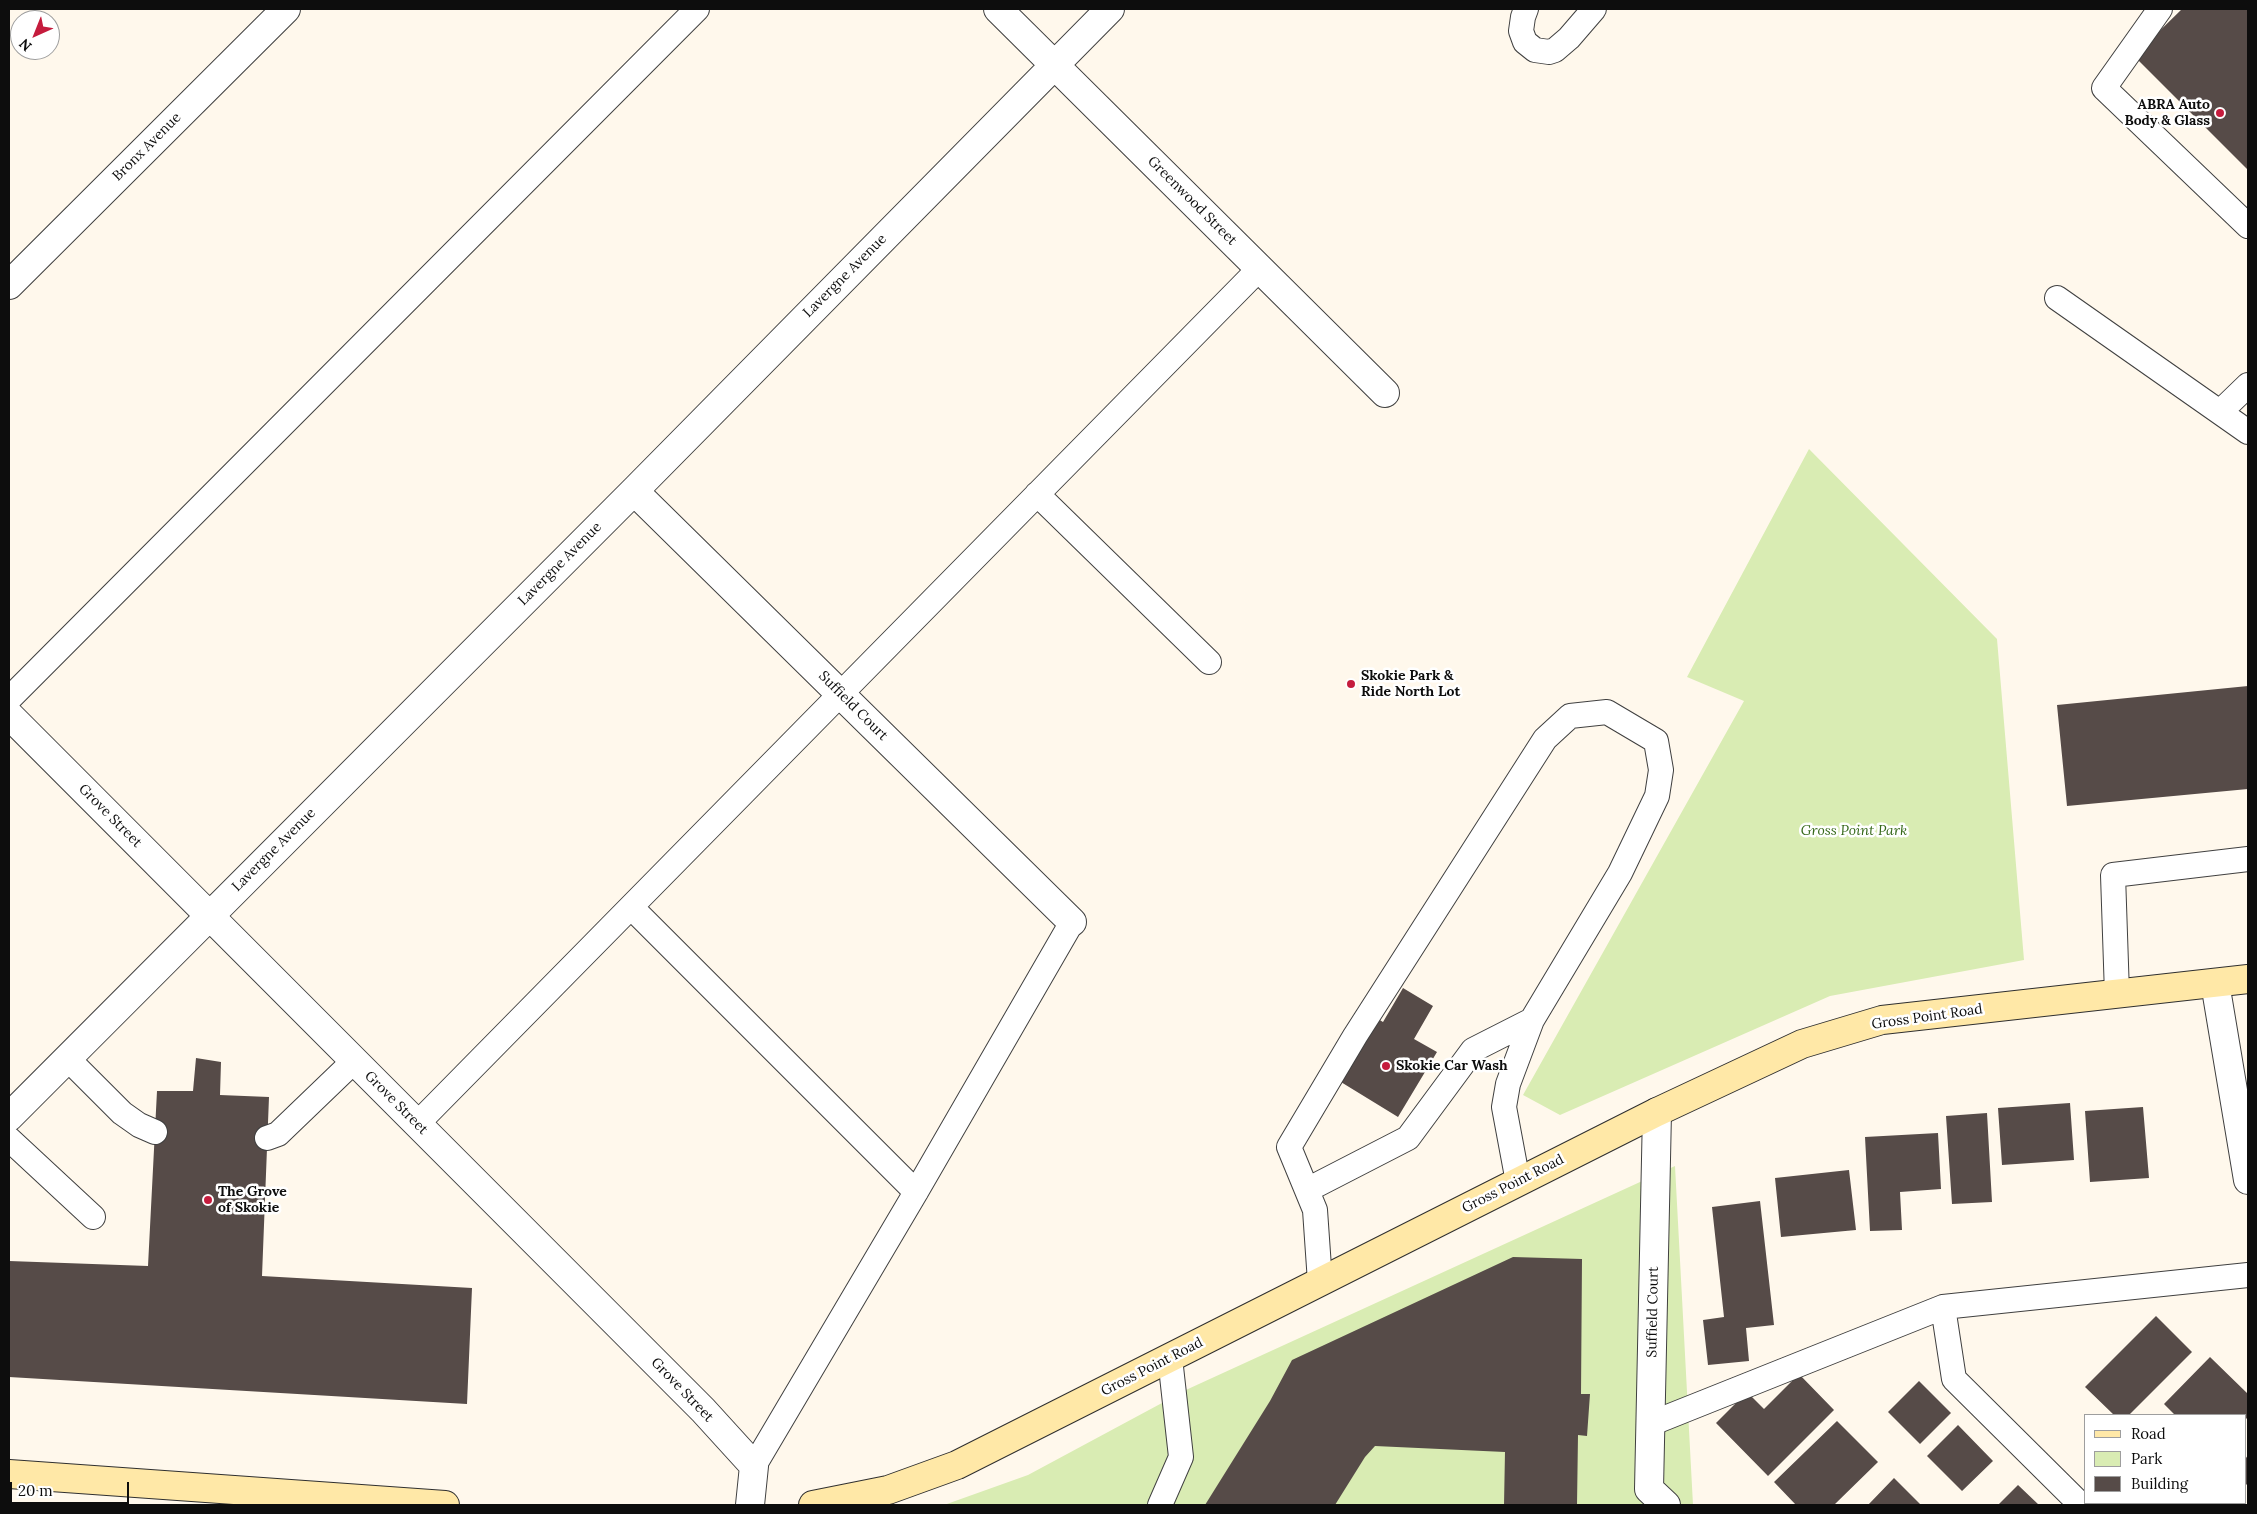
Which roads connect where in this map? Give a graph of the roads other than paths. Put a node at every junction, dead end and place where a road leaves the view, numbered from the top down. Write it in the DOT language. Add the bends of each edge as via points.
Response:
graph roads {
  1 [pos="286,9"];
  2 [pos="697,9"];
  3 [pos="998,9"];
  4 [pos="1110,9"];
  5 [pos="1526,9"];
  6 [pos="1594,9"];
  7 [pos="2160,9"];
  8 [pos="1054,64"];
  9 [pos="2248,226"];
  10 [pos="1260,268"];
  11 [pos="9,285"];
  12 [pos="2057,298"];
  13 [pos="2248,385"];
  14 [pos="1385,393"];
  15 [pos="2220,412"];
  16 [pos="2248,432"];
  17 [pos="634,490"];
  18 [pos="1037,494"];
  19 [pos="1209,662"];
  20 [pos="840,694"];
  21 [pos="9,699"];
  22 [pos="9,714"];
  23 [pos="2248,859"];
  24 [pos="631,907"];
  25 [pos="209,915"];
  26 [pos="1072,922"];
  27 [pos="2248,979"];
  28 [pos="2215,983"];
  29 [pos="2117,994"];
  30 [pos="1532,1020"];
  31 [pos="67,1058"];
  32 [pos="354,1060"];
  33 [pos="1657,1112"];
  34 [pos="9,1117"];
  35 [pos="417,1124"];
  36 [pos="155,1132"];
  37 [pos="9,1138"];
  38 [pos="267,1138"];
  39 [pos="2248,1180"];
  40 [pos="1518,1182"];
  41 [pos="1307,1190"];
  42 [pos="916,1192"];
  43 [pos="94,1217"];
  44 [pos="2248,1275"];
  45 [pos="1320,1282"];
  46 [pos="1943,1307"];
  47 [pos="1170,1358"];
  48 [pos="1650,1424"];
  49 [pos="754,1466"];
  50 [pos="9,1474"];
  51 [pos="445,1505"];
  52 [pos="750,1505"];
  53 [pos="813,1505"];
  54 [pos="1160,1505"];
  55 [pos="1666,1505"];
  56 [pos="2082,1505"];
  1 -- 11 [label="street, Bronx Avenue"];
  2 -- 21 [label="lane"];
  3 -- 8 [label="street, Greenwood Street"];
  4 -- 8 [label="street, Lavergne Avenue"];
  5 -- 6 [label="lane" via="1521,31 1525,42 1535,50 1549,52 1561,46"];
  7 -- 9 [label="lane" via="2104,88"];
  8 -- 10 [label="street, Greenwood Street"];
  8 -- 17 [label="street, Lavergne Avenue"];
  10 -- 14 [label="street, Greenwood Street"];
  10 -- 18 [label="lane"];
  12 -- 15 [label="lane"];
  13 -- 15 [label="lane"];
  15 -- 16 [label="lane"];
  17 -- 20 [label="street, Suffield Court"];
  17 -- 25 [label="street, Lavergne Avenue"];
  18 -- 19 [label="lane"];
  18 -- 20 [label="lane"];
  20 -- 24 [label="lane"];
  20 -- 26 [label="street, Suffield Court"];
  22 -- 25 [label="street, Grove Street"];
  23 -- 29 [label="lane" via="2113,875"];
  24 -- 35 [label="lane"];
  24 -- 42 [label="lane"];
  25 -- 31 [label="street, Lavergne Avenue"];
  25 -- 32 [label="street, Grove Street"];
  26 -- 42 [label="lane"];
  27 -- 28 [label="main road, Gross Point Road"];
  28 -- 29 [label="main road, Gross Point Road"];
  28 -- 39 [label="street"];
  29 -- 33 [label="main road, Gross Point Road" via="1882,1020 1802,1044"];
  30 -- 40 [label="lane" via="1508,1084 1504,1106"];
  30 -- 41 [label="lane" via="1473,1050 1408,1138"];
  30 -- 41 [label="lane" via="1620,873 1658,796 1661,770 1656,741 1607,712 1570,716 1546,739 1354,1036 1289,1146"];
  31 -- 34 [label="street, Lavergne Avenue"];
  31 -- 36 [label="lane" via="122,1113"];
  32 -- 35 [label="street, Grove Street"];
  32 -- 38 [label="lane" via="278,1134"];
  33 -- 40 [label="main road, Gross Point Road"];
  33 -- 48 [label="street, Suffield Court"];
  35 -- 49 [label="street, Grove Street" via="703,1410"];
  37 -- 43 [label="lane"];
  40 -- 45 [label="main road, Gross Point Road"];
  41 -- 45 [label="lane" via="1315,1210"];
  42 -- 49 [label="lane"];
  44 -- 46 [label="lane"];
  45 -- 47 [label="main road, Gross Point Road"];
  46 -- 48 [label="lane"];
  46 -- 56 [label="lane" via="1954,1379"];
  47 -- 53 [label="main road, Gross Point Road" via="957,1464 888,1490"];
  47 -- 54 [label="lane" via="1181,1457"];
  48 -- 55 [label="street, Suffield Court" via="1650,1489"];
  49 -- 52 [label="street"];
  50 -- 51 [label="main road"];
}
